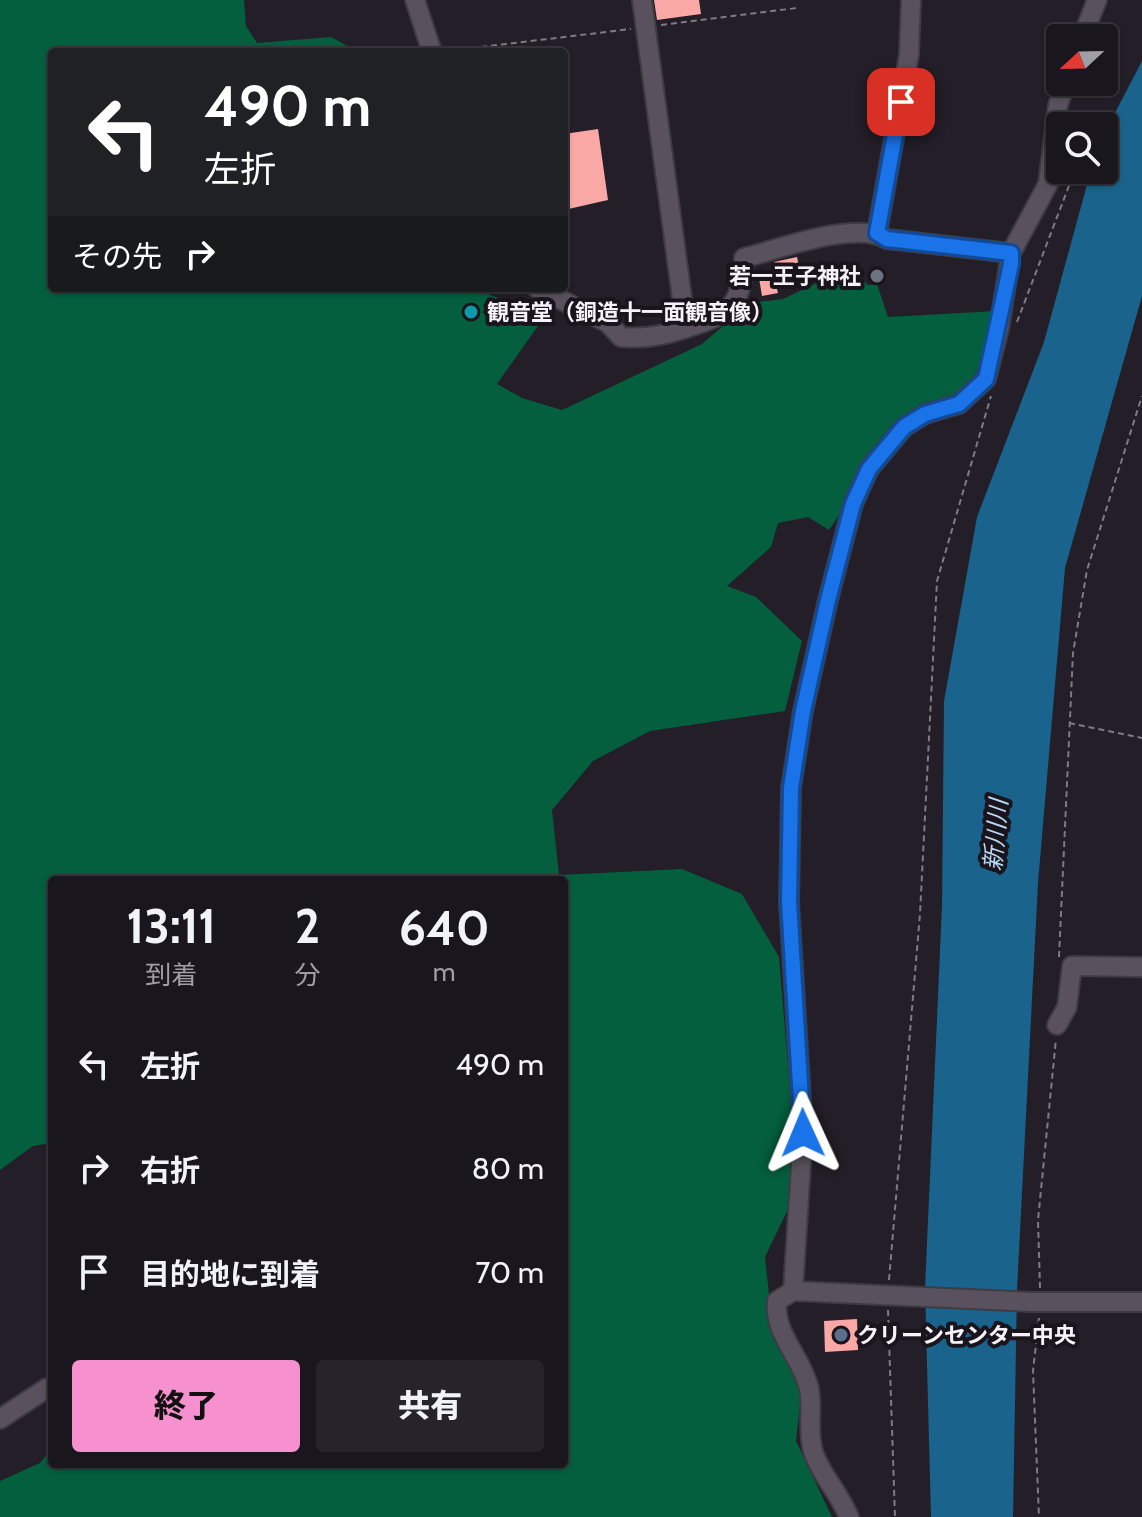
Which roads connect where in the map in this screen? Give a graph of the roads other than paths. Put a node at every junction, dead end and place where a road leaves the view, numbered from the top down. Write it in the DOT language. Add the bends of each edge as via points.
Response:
graph roads {
  1 [pos="415,0"];
  2 [pos="642,0"];
  3 [pos="911,0"];
  4 [pos="1097,0"];
  5 [pos="1088,24"];
  6 [pos="431,48"];
  7 [pos="1048,184"];
  8 [pos="877,233"];
  9 [pos="1011,253"];
  10 [pos="545,292"];
  11 [pos="686,328"];
  12 [pos="1142,967"];
  13 [pos="1057,1025"];
  14 [pos="793,1291"];
  15 [pos="1142,1302"];
  16 [pos="47,1388"];
  17 [pos="0,1419"];
  18 [pos="849,1517"];
  1 -- 6 [label="street"];
  2 -- 11 [label="street"];
  3 -- 8 [label="street" via="909,55"];
  4 -- 5 [label="street"];
  7 -- 9 [label="street"];
  8 -- 9 [label="street" via="887,239"];
  8 -- 11 [label="street" via="829,236 744,258 743,284 731,308 714,321"];
  9 -- 14 [label="street" via="986,379 959,404 904,427 869,469 853,504 803,711 789,843 803,1133"];
  10 -- 11 [label="street" via="608,323 621,337 637,339"];
  12 -- 13 [label="street" via="1072,966 1067,1007"];
  14 -- 15 [label="street"];
  14 -- 18 [label="street" via="777,1301 776,1312 809,1390 813,1454"];
  16 -- 17 [label="street"];
}
